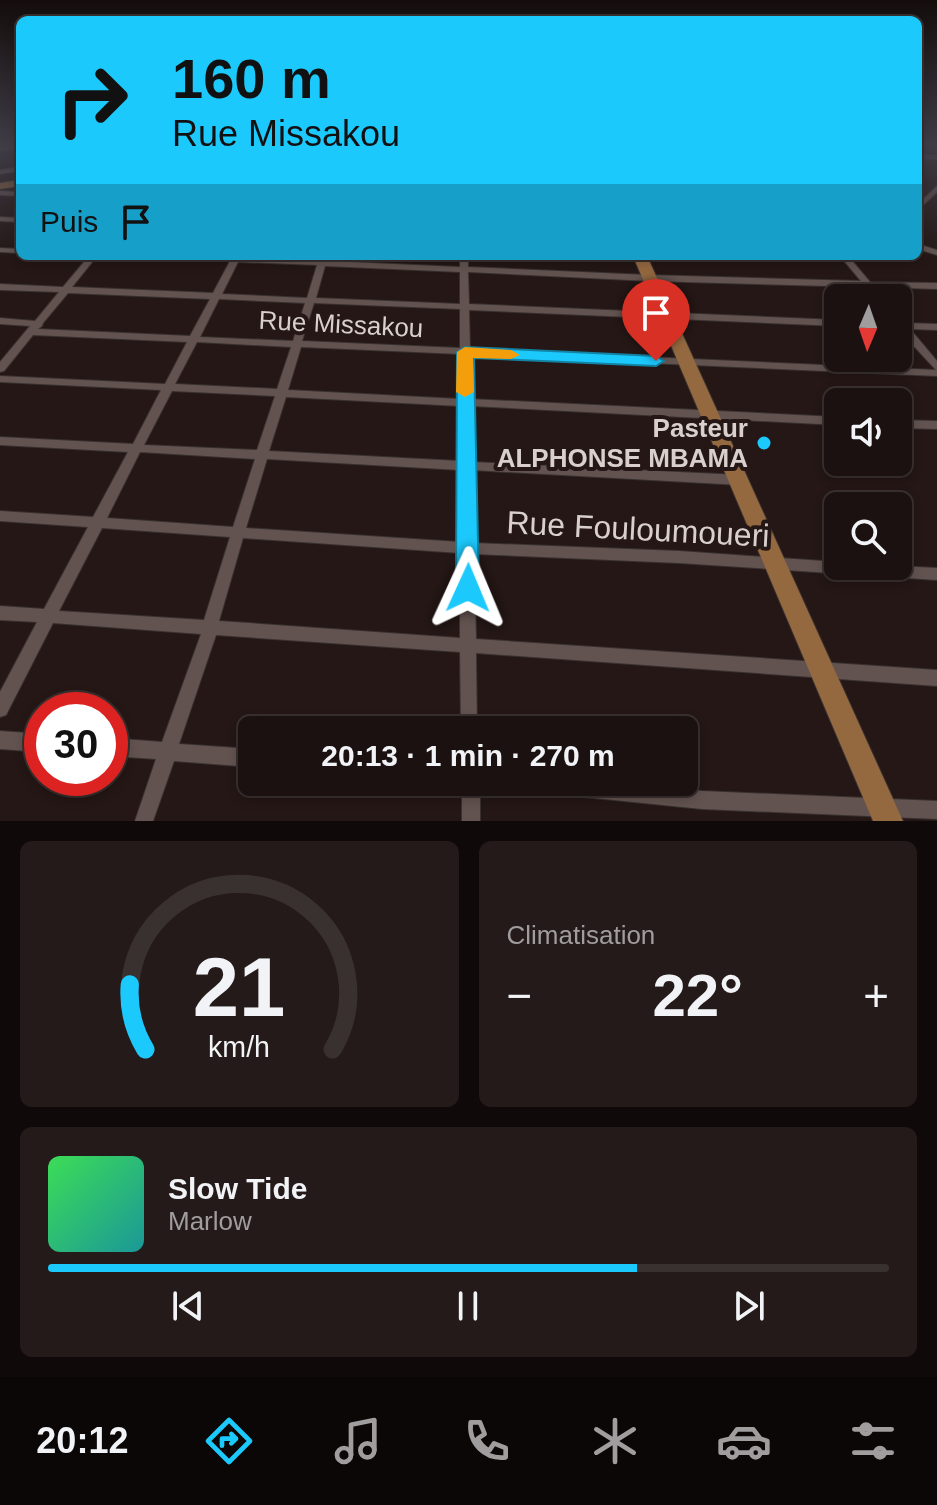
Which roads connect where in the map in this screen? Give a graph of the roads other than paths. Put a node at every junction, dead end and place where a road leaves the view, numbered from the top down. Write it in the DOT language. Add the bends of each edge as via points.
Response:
graph roads {
  1 [pos="937,188"];
  2 [pos="922,204"];
  3 [pos="90,260"];
  4 [pos="235,260"];
  5 [pos="323,260"];
  6 [pos="358,260"];
  7 [pos="642,260"];
  8 [pos="847,260"];
  9 [pos="464,263"];
  10 [pos="649,278"];
  11 [pos="837,284"];
  12 [pos="867,284"];
  13 [pos="912,286"];
  14 [pos="937,286"];
  15 [pos="0,287"];
  16 [pos="65,290"];
  17 [pos="217,296"];
  18 [pos="313,299"];
  19 [pos="465,307"];
  20 [pos="667,316"];
  21 [pos="0,321"];
  22 [pos="824,322"];
  23 [pos="39,324"];
  24 [pos="912,325"];
  25 [pos="937,327"];
  26 [pos="31,332"];
  27 [pos="912,338"];
  28 [pos="195,339"];
  29 [pos="297,344"];
  30 [pos="465,352"];
  31 [pos="687,363"];
  32 [pos="1,366"];
  33 [pos="937,367"];
  34 [pos="937,373"];
  35 [pos="0,379"];
  36 [pos="168,388"];
  37 [pos="280,395"];
  38 [pos="465,402"];
  39 [pos="710,415"];
  40 [pos="824,420"];
  41 [pos="912,424"];
  42 [pos="937,425"];
  43 [pos="0,441"];
  44 [pos="135,448"];
  45 [pos="263,456"];
  46 [pos="467,467"];
  47 [pos="740,480"];
  48 [pos="0,516"];
  49 [pos="97,522"];
  50 [pos="239,531"];
  51 [pos="468,548"];
  52 [pos="778,565"];
  53 [pos="937,574"];
  54 [pos="0,613"];
  55 [pos="50,616"];
  56 [pos="210,629"];
  57 [pos="466,646"];
  58 [pos="824,671"];
  59 [pos="937,678"];
  60 [pos="0,709"];
  61 [pos="468,716"];
  62 [pos="0,740"];
  63 [pos="24,742"];
  64 [pos="128,748"];
  65 [pos="168,750"];
  66 [pos="238,757"];
  67 [pos="471,796"];
  68 [pos="663,796"];
  69 [pos="937,810"];
  70 [pos="885,814"];
  71 [pos="144,821"];
  72 [pos="471,821"];
  1 -- 2 [label="street"];
  3 -- 16 [label="street"];
  4 -- 17 [label="street"];
  5 -- 18 [label="street"];
  6 -- 9 [label="street"];
  7 -- 10 [label="main road"];
  8 -- 12 [label="street"];
  9 -- 10 [label="street"];
  9 -- 19 [label="street"];
  10 -- 11 [label="street"];
  10 -- 20 [label="main road"];
  13 -- 14 [label="street"];
  15 -- 16 [label="street"];
  16 -- 17 [label="street"];
  16 -- 23 [label="street"];
  17 -- 18 [label="street"];
  17 -- 28 [label="street"];
  18 -- 19 [label="street"];
  18 -- 29 [label="street"];
  19 -- 20 [label="street"];
  19 -- 30 [label="street"];
  20 -- 22 [label="street"];
  20 -- 31 [label="main road"];
  21 -- 23 [label="street"];
  23 -- 26 [label="street"];
  24 -- 25 [label="street"];
  26 -- 28 [label="street, Rue Missakou"];
  26 -- 32 [label="street"];
  27 -- 33 [label="street"];
  28 -- 29 [label="street, Rue Missakou"];
  28 -- 36 [label="street"];
  29 -- 30 [label="street, Rue Missakou"];
  29 -- 37 [label="street"];
  30 -- 31 [label="street, Rue Missakou"];
  30 -- 38 [label="street"];
  31 -- 34 [label="street, Rue Missakou"];
  31 -- 39 [label="main road"];
  35 -- 36 [label="street"];
  36 -- 37 [label="street"];
  36 -- 44 [label="street"];
  37 -- 38 [label="street"];
  37 -- 45 [label="street"];
  38 -- 39 [label="street"];
  38 -- 46 [label="street"];
  39 -- 40 [label="street"];
  39 -- 47 [label="main road"];
  41 -- 42 [label="street"];
  43 -- 44 [label="street"];
  44 -- 45 [label="street"];
  44 -- 49 [label="street"];
  45 -- 46 [label="street"];
  45 -- 50 [label="street"];
  46 -- 47 [label="street"];
  46 -- 51 [label="street"];
  47 -- 52 [label="main road"];
  48 -- 49 [label="street, Rue Fouloumoueri"];
  49 -- 50 [label="street, Rue Fouloumoueri"];
  49 -- 55 [label="street"];
  50 -- 51 [label="street, Rue Fouloumoueri"];
  50 -- 56 [label="street"];
  51 -- 52 [label="street, Rue Fouloumoueri"];
  51 -- 57 [label="street"];
  52 -- 53 [label="street, Rue Fouloumoueri"];
  52 -- 58 [label="main road"];
  54 -- 55 [label="street"];
  55 -- 56 [label="street"];
  55 -- 60 [label="street"];
  56 -- 57 [label="street"];
  56 -- 65 [label="street"];
  57 -- 58 [label="street"];
  57 -- 61 [label="street"];
  58 -- 59 [label="street"];
  58 -- 70 [label="main road"];
  62 -- 63 [label="street"];
  64 -- 65 [label="street"];
  65 -- 66 [label="street"];
  65 -- 71 [label="street"];
  67 -- 72 [label="street"];
  68 -- 70 [label="street"];
  69 -- 70 [label="street"];
}
